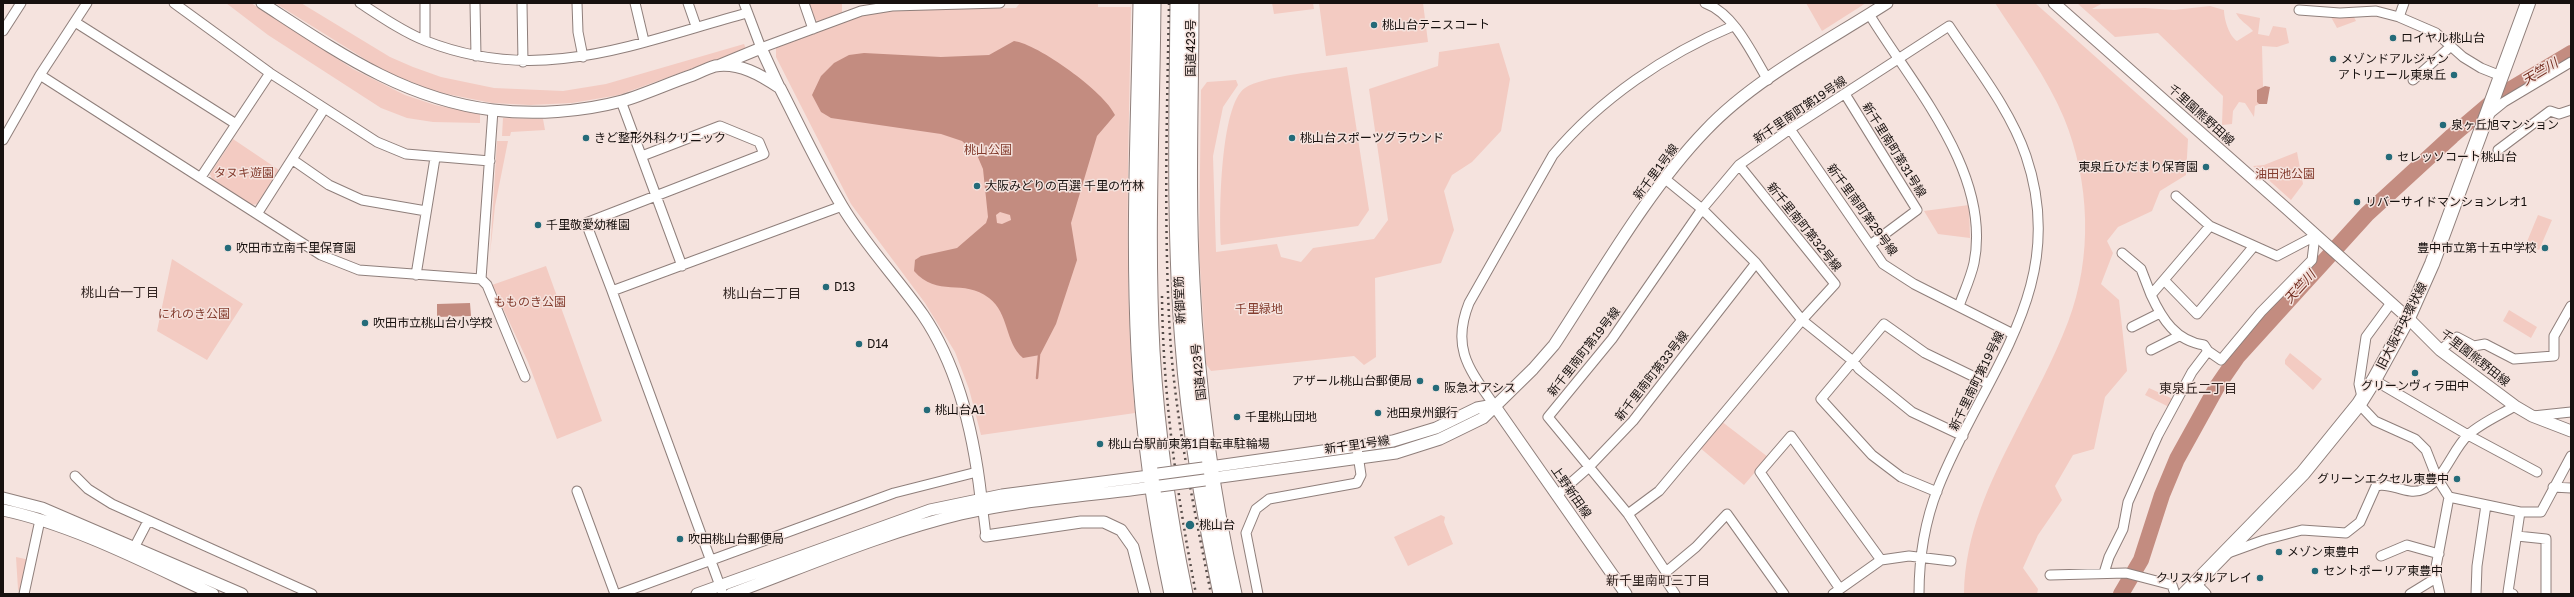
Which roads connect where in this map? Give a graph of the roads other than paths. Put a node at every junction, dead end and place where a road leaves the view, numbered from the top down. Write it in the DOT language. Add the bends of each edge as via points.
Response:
graph roads {
  1 [pos="21,3"];
  2 [pos="87,3"];
  3 [pos="174,3"];
  4 [pos="262,3"];
  5 [pos="425,3"];
  6 [pos="475,3"];
  7 [pos="522,3"];
  8 [pos="577,3"];
  9 [pos="635,3"];
  10 [pos="688,3"];
  11 [pos="744,3"];
  12 [pos="804,3"];
  13 [pos="1000,3"];
  14 [pos="1141,3"];
  15 [pos="1153,3"];
  16 [pos="1178,3"];
  17 [pos="1191,3"];
  18 [pos="1705,3"];
  19 [pos="1887,3"];
  20 [pos="2054,3"];
  21 [pos="2404,3"];
  22 [pos="2528,3"];
  23 [pos="946,4"];
  24 [pos="366,5"];
  25 [pos="892,5"];
  26 [pos="2299,10"];
  27 [pos="747,12"];
  28 [pos="1870,14"];
  29 [pos="2399,17"];
  30 [pos="75,22"];
  31 [pos="696,26"];
  32 [pos="1734,26"];
  33 [pos="813,29"];
  34 [pos="3,31"];
  35 [pos="425,40"];
  36 [pos="644,41"];
  37 [pos="2450,47"];
  38 [pos="761,48"];
  39 [pos="476,56"];
  40 [pos="583,57"];
  41 [pos="1897,60"];
  42 [pos="523,62"];
  43 [pos="2571,62"];
  44 [pos="716,66"];
  45 [pos="270,73"];
  46 [pos="40,75"];
  47 [pos="2502,76"];
  48 [pos="1768,80"];
  49 [pos="2414,80"];
  50 [pos="780,88"];
  51 [pos="1845,94"];
  52 [pos="621,101"];
  53 [pos="324,109"];
  54 [pos="493,110"];
  55 [pos="2571,110"];
  56 [pos="2488,113"];
  57 [pos="236,124"];
  58 [pos="1790,129"];
  59 [pos="3,140"];
  60 [pos="2498,150"];
  61 [pos="642,156"];
  62 [pos="435,158"];
  63 [pos="293,160"];
  64 [pos="490,161"];
  65 [pos="1739,165"];
  66 [pos="201,177"];
  67 [pos="1664,178"];
  68 [pos="656,196"];
  69 [pos="2176,196"];
  70 [pos="842,206"];
  71 [pos="1702,209"];
  72 [pos="426,211"];
  73 [pos="257,214"];
  74 [pos="2210,226"];
  75 [pos="2315,236"];
  76 [pos="1870,245"];
  77 [pos="2254,246"];
  78 [pos="2122,253"];
  79 [pos="1756,263"];
  80 [pos="682,266"];
  81 [pos="416,275"];
  82 [pos="481,279"];
  83 [pos="2164,280"];
  84 [pos="612,291"];
  85 [pos="2151,295"];
  86 [pos="2391,303"];
  87 [pos="1959,306"];
  88 [pos="2571,306"];
  89 [pos="2160,314"];
  90 [pos="2408,318"];
  91 [pos="1802,320"];
  92 [pos="2132,327"];
  93 [pos="2014,334"];
  94 [pos="2179,336"];
  95 [pos="2151,350"];
  96 [pos="2440,350"];
  97 [pos="2208,351"];
  98 [pos="1853,361"];
  99 [pos="525,377"];
  100 [pos="2374,380"];
  101 [pos="1989,384"];
  102 [pos="2360,400"];
  103 [pos="1494,405"];
  104 [pos="2515,406"];
  105 [pos="2571,412"];
  106 [pos="2532,416"];
  107 [pos="2571,431"];
  108 [pos="2468,435"];
  109 [pos="1963,436"];
  110 [pos="1358,453"];
  111 [pos="2571,456"];
  112 [pos="1589,467"];
  113 [pos="977,472"];
  114 [pos="2537,472"];
  115 [pos="1208,473"];
  116 [pos="75,476"];
  117 [pos="2437,478"];
  118 [pos="1156,481"];
  119 [pos="2553,487"];
  120 [pos="2571,488"];
  121 [pos="577,491"];
  122 [pos="1937,492"];
  123 [pos="1557,495"];
  124 [pos="2449,497"];
  125 [pos="3,498"];
  126 [pos="981,498"];
  127 [pos="2486,505"];
  128 [pos="3,510"];
  129 [pos="983,510"];
  130 [pos="2520,512"];
  131 [pos="1628,514"];
  132 [pos="40,520"];
  133 [pos="148,521"];
  134 [pos="986,536"];
  135 [pos="2517,536"];
  136 [pos="135,546"];
  137 [pos="2385,551"];
  138 [pos="2225,554"];
  139 [pos="2439,554"];
  140 [pos="1921,558"];
  141 [pos="1881,560"];
  142 [pos="711,561"];
  143 [pos="1952,561"];
  144 [pos="1666,572"];
  145 [pos="2104,573"];
  146 [pos="2050,575"];
  147 [pos="2436,578"];
  148 [pos="721,590"];
  149 [pos="1837,591"];
  150 [pos="2195,591"];
  151 [pos="24,594"];
  152 [pos="214,594"];
  153 [pos="242,594"];
  154 [pos="312,594"];
  155 [pos="615,594"];
  156 [pos="619,594"];
  157 [pos="697,594"];
  158 [pos="731,594"];
  159 [pos="1145,594"];
  160 [pos="1172,594"];
  161 [pos="1185,594"];
  162 [pos="1221,594"];
  163 [pos="1234,594"];
  164 [pos="1258,594"];
  165 [pos="1626,594"];
  166 [pos="1675,594"];
  167 [pos="1784,594"];
  168 [pos="1919,594"];
  169 [pos="2175,594"];
  170 [pos="2410,594"];
  171 [pos="2440,594"];
  172 [pos="2476,594"];
  173 [pos="2513,594"];
  174 [pos="2546,594"];
  1 -- 34 [label="street"];
  2 -- 30 [label="street"];
  3 -- 45 [label="street"];
  4 -- 54 [label="street" via="381,77 436,98"];
  5 -- 35 [label="street"];
  6 -- 39 [label="street"];
  7 -- 42 [label="street"];
  8 -- 40 [label="street" via="578,32"];
  9 -- 36 [label="street"];
  10 -- 31 [label="street"];
  11 -- 27 [label="street"];
  12 -- 33 [label="street"];
  13 -- 23 [label="street"];
  14 -- 118 [label="highway" via="1138,312 1142,392"];
  15 -- 161 [label="highway" via="1150,270 1152,349 1168,502"];
  16 -- 162 [label="highway, 新御堂筋" via="1176,202 1183,345 1194,445"];
  17 -- 115 [label="highway, 国道423号" via="1191,277"];
  18 -- 32 [label="street" via="1718,10"];
  19 -- 28 [label="street, 新千里1号線"];
  20 -- 75 [label="street, 千里園熊野田線"];
  21 -- 29 [label="street"];
  22 -- 47 [label="main road, 旧大阪中央環状線"];
  23 -- 25 [label="street"];
  24 -- 35 [label="street"];
  25 -- 33 [label="street" via="861,11"];
  26 -- 29 [label="street" via="2340,13 2376,11"];
  27 -- 31 [label="street"];
  27 -- 38 [label="street"];
  28 -- 41 [label="street"];
  28 -- 48 [label="street, 新千里1号線"];
  29 -- 37 [label="street" via="2436,33"];
  30 -- 46 [label="street"];
  30 -- 57 [label="street"];
  31 -- 36 [label="street"];
  32 -- 48 [label="street"];
  32 -- 103 [label="street" via="1697,41 1666,58 1570,134 1553,155 1469,303 1462,320 1460,333 1464,357"];
  33 -- 38 [label="street"];
  35 -- 39 [label="street"];
  36 -- 40 [label="street"];
  37 -- 47 [label="street" via="2481,68"];
  37 -- 49 [label="street"];
  38 -- 44 [label="street"];
  38 -- 50 [label="street"];
  39 -- 42 [label="street"];
  40 -- 42 [label="street"];
  41 -- 51 [label="street, 新千里南町第19号線"];
  41 -- 87 [label="street" via="1948,136 1971,188 1976,218 1974,263"];
  41 -- 93 [label="street, 新千里南町第19号線" via="1949,26 2004,109 2021,144 2036,194 2039,244 2029,298"];
  43 -- 56 [label="street"];
  44 -- 50 [label="street" via="739,68 761,75"];
  44 -- 52 [label="street"];
  45 -- 53 [label="street"];
  45 -- 57 [label="street"];
  46 -- 59 [label="street"];
  46 -- 66 [label="street"];
  47 -- 56 [label="main road, 旧大阪中央環状線"];
  48 -- 67 [label="street, 新千里1号線" via="1735,103 1706,129"];
  50 -- 70 [label="street"];
  51 -- 58 [label="street, 新千里南町第19号線"];
  51 -- 76 [label="street, 新千里南町第31号線" via="1917,210"];
  52 -- 54 [label="street" via="573,110"];
  52 -- 61 [label="street"];
  53 -- 62 [label="street" via="377,142 406,154"];
  53 -- 63 [label="street"];
  54 -- 64 [label="street"];
  55 -- 60 [label="street" via="2559,114 2550,111"];
  56 -- 90 [label="main road, 旧大阪中央環状線" via="2432,264"];
  57 -- 66 [label="street"];
  58 -- 65 [label="street, 新千里南町第19号線"];
  58 -- 76 [label="street, 新千里南町第29号線"];
  61 -- 68 [label="street"];
  61 -- 68 [label="street" via="720,126 759,142 764,154"];
  62 -- 64 [label="street"];
  62 -- 72 [label="street"];
  63 -- 72 [label="street" via="329,185 362,200"];
  63 -- 73 [label="street"];
  64 -- 82 [label="street"];
  65 -- 71 [label="street, 新千里南町第19号線"];
  65 -- 91 [label="street, 新千里南町第32号線" via="1835,284"];
  66 -- 73 [label="street"];
  67 -- 71 [label="street"];
  67 -- 103 [label="street, 新千里1号線" via="1554,345 1533,369"];
  68 -- 80 [label="street"];
  68 -- 84 [label="street" via="586,223"];
  69 -- 74 [label="street"];
  70 -- 80 [label="street"];
  70 -- 113 [label="street" via="923,315 944,351 958,386"];
  71 -- 79 [label="street"];
  71 -- 112 [label="street, 新千里南町第19号線" via="1612,339 1548,417"];
  72 -- 81 [label="street"];
  73 -- 81 [label="street" via="321,255 360,270"];
  74 -- 77 [label="street"];
  74 -- 83 [label="street"];
  75 -- 77 [label="street" via="2277,256"];
  75 -- 86 [label="street, 千里園熊野田線"];
  75 -- 97 [label="street" via="2312,260 2261,312 2221,360"];
  76 -- 87 [label="street, 新千里南町第29号線" via="1883,264 1914,284"];
  77 -- 83 [label="street" via="2197,314"];
  78 -- 85 [label="street" via="2140,269"];
  79 -- 91 [label="street"];
  79 -- 112 [label="street, 新千里南町第33号線" via="1633,421"];
  80 -- 84 [label="street"];
  81 -- 82 [label="street"];
  82 -- 99 [label="street" via="487,285"];
  83 -- 85 [label="street"];
  84 -- 142 [label="street"];
  85 -- 89 [label="street"];
  86 -- 90 [label="street, 千里園熊野田線"];
  86 -- 102 [label="street" via="2366,337 2359,384"];
  87 -- 93 [label="street, 新千里南町第29号線"];
  88 -- 96 [label="street" via="2554,336 2554,356 2514,358 2485,344 2474,346 2457,337"];
  89 -- 92 [label="street"];
  89 -- 94 [label="street"];
  90 -- 96 [label="street, 千里園熊野田線"];
  90 -- 100 [label="main road, 旧大阪中央環状線"];
  91 -- 98 [label="street"];
  91 -- 131 [label="street" via="1659,491"];
  93 -- 101 [label="street, 新千里南町第19号線"];
  94 -- 95 [label="street"];
  94 -- 97 [label="street" via="2190,343 2204,345"];
  96 -- 104 [label="street, 千里園熊野田線"];
  97 -- 145 [label="street" via="2192,372 2158,435 2128,502 2123,529"];
  98 -- 101 [label="street" via="1884,324 1925,352"];
  98 -- 109 [label="street" via="1859,369 1912,412"];
  98 -- 122 [label="street" via="1821,399 1872,455 1901,477"];
  100 -- 102 [label="main road, 旧大阪中央環状線"];
  100 -- 108 [label="street"];
  101 -- 109 [label="street, 新千里南町第19号線"];
  102 -- 117 [label="street" via="2375,420 2415,439 2426,450"];
  102 -- 138 [label="main road, 旧大阪中央環状線" via="2303,473"];
  103 -- 110 [label="street, 新千里1号線" via="1477,408 1429,430"];
  103 -- 123 [label="street, 上野新田線"];
  104 -- 106 [label="street, 千里園熊野田線"];
  104 -- 108 [label="street"];
  105 -- 106 [label="street"];
  106 -- 107 [label="street, 千里園熊野田線"];
  108 -- 114 [label="street"];
  108 -- 117 [label="street"];
  109 -- 122 [label="street, 新千里南町第19号線"];
  110 -- 115 [label="street, 新千里1号線"];
  110 -- 164 [label="street" via="1361,475 1357,484 1269,498 1256,509 1246,533"];
  111 -- 119 [label="street"];
  112 -- 123 [label="street, 新千里南町第33号線"];
  112 -- 131 [label="street, 新千里南町第19号線"];
  113 -- 126 [label="street"];
  113 -- 142 [label="street" via="894,493"];
  115 -- 118 [label="street, 新千里1号線, bridge"];
  115 -- 163 [label="highway, 国道423号"];
  116 -- 133 [label="street" via="88,489"];
  117 -- 124 [label="street"];
  117 -- 138 [label="street" via="2424,489 2411,492 2381,484 2376,486 2360,522 2346,533 2302,530"];
  118 -- 126 [label="street"];
  118 -- 129 [label="street"];
  118 -- 160 [label="highway"];
  119 -- 120 [label="street"];
  119 -- 130 [label="street" via="2541,512"];
  121 -- 155 [label="street"];
  122 -- 140 [label="street, 新千里南町第19号線"];
  123 -- 165 [label="street, 上野新田線"];
  124 -- 127 [label="street"];
  124 -- 139 [label="street"];
  125 -- 136 [label="street" via="42,508"];
  126 -- 129 [label="street"];
  126 -- 148 [label="street" via="889,523"];
  127 -- 130 [label="street"];
  127 -- 172 [label="street" via="2477,566"];
  128 -- 132 [label="street"];
  129 -- 134 [label="street"];
  129 -- 158 [label="street" via="934,521"];
  130 -- 135 [label="street"];
  131 -- 144 [label="street, 新千里南町第19号線"];
  132 -- 151 [label="street"];
  132 -- 152 [label="street" via="132,556"];
  133 -- 136 [label="street"];
  133 -- 154 [label="street"];
  134 -- 159 [label="street" via="1081,522 1098,521 1111,524 1121,530 1133,547"];
  135 -- 173 [label="street" via="2508,592"];
  135 -- 174 [label="street" via="2546,539"];
  136 -- 153 [label="street"];
  137 -- 139 [label="street" via="2407,545"];
  138 -- 150 [label="main road, 旧大阪中央環状線"];
  139 -- 147 [label="street"];
  140 -- 141 [label="street" via="1909,556"];
  140 -- 143 [label="street"];
  140 -- 168 [label="street, 新千里南町第19号線"];
  141 -- 149 [label="street"];
  141 -- 149 [label="street" via="1791,436 1760,472"];
  142 -- 148 [label="street"];
  142 -- 156 [label="street"];
  144 -- 166 [label="street, 新千里南町第19号線" via="1666,582"];
  144 -- 167 [label="street" via="1727,514"];
  145 -- 146 [label="street"];
  145 -- 169 [label="street" via="2126,573 2172,585"];
  147 -- 170 [label="street"];
  147 -- 171 [label="street"];
  148 -- 157 [label="street"];
}
